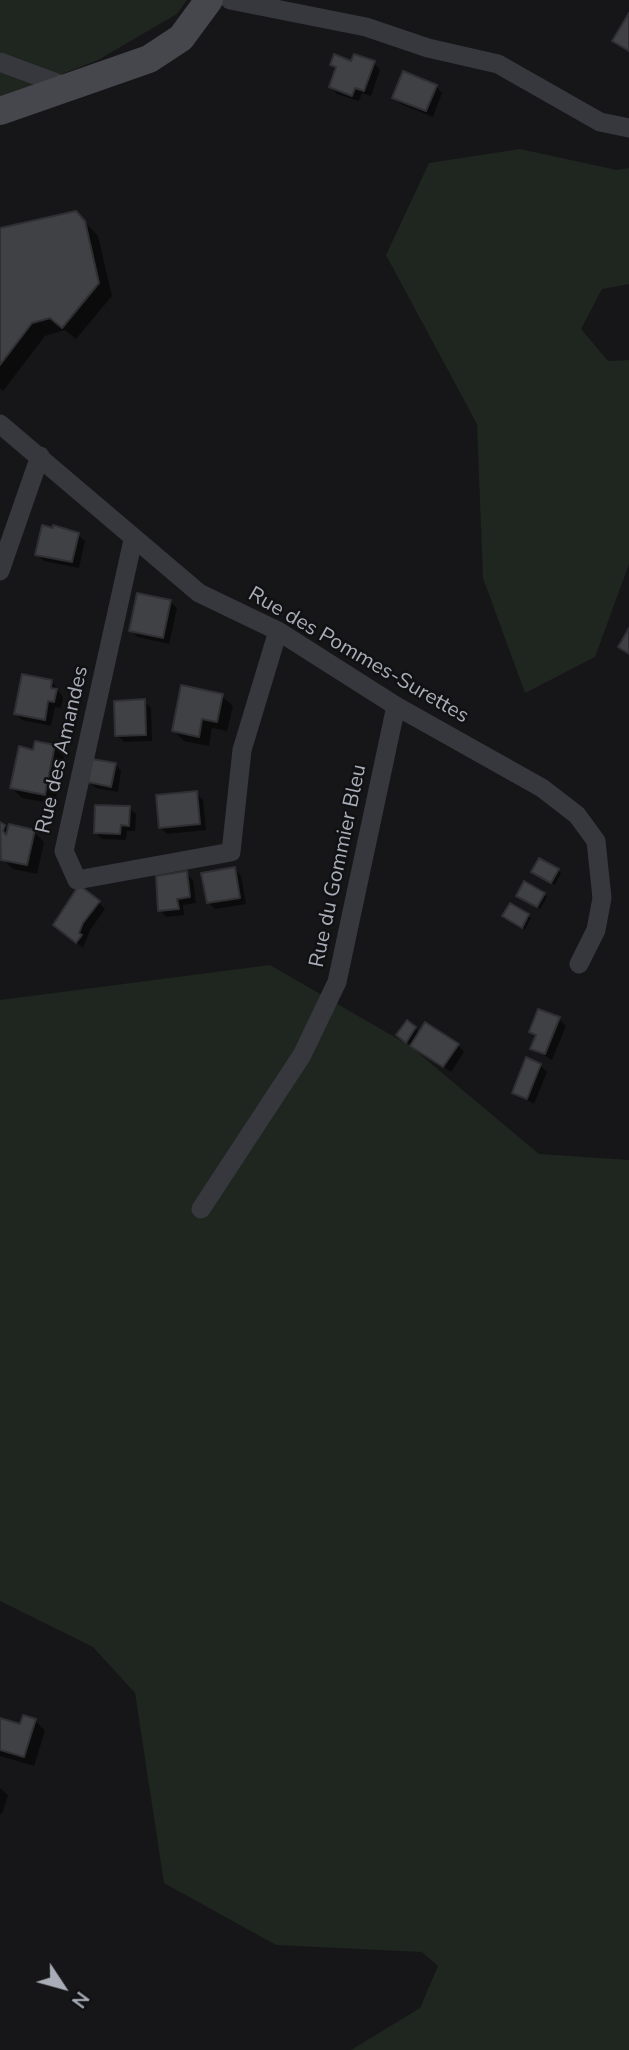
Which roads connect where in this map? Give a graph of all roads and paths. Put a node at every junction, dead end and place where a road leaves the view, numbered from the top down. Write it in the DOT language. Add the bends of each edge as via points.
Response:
graph roads {
  1 [pos="209,0"];
  2 [pos="230,0"];
  3 [pos="0,62"];
  4 [pos="71,88"];
  5 [pos="0,111"];
  6 [pos="629,128"];
  7 [pos="0,424"];
  8 [pos="40,456"];
  9 [pos="133,540"];
  10 [pos="0,571"];
  11 [pos="278,631"];
  12 [pos="396,706"];
  13 [pos="579,964"];
  14 [pos="201,1209"];
  1 -- 4 [label="main road" via="181,38 149,59"];
  2 -- 6 [label="street" via="366,27 498,64 600,122"];
  3 -- 4 [label="street"];
  4 -- 5 [label="main road"];
  7 -- 8 [label="street, Rue des Pommes-Surettes"];
  8 -- 9 [label="street, Rue des Pommes-Surettes"];
  8 -- 10 [label="street"];
  9 -- 11 [label="street, Rue des Pommes-Surettes" via="199,593"];
  9 -- 11 [label="street, Rue des Amandes" via="64,851 77,880 231,852 242,750"];
  11 -- 12 [label="street, Rue des Pommes-Surettes"];
  12 -- 13 [label="street, Rue des Pommes-Surettes" via="542,788 577,815 596,841 602,898 596,930"];
  12 -- 14 [label="street, Rue du Gommier Bleu" via="337,982 302,1055"];
}
